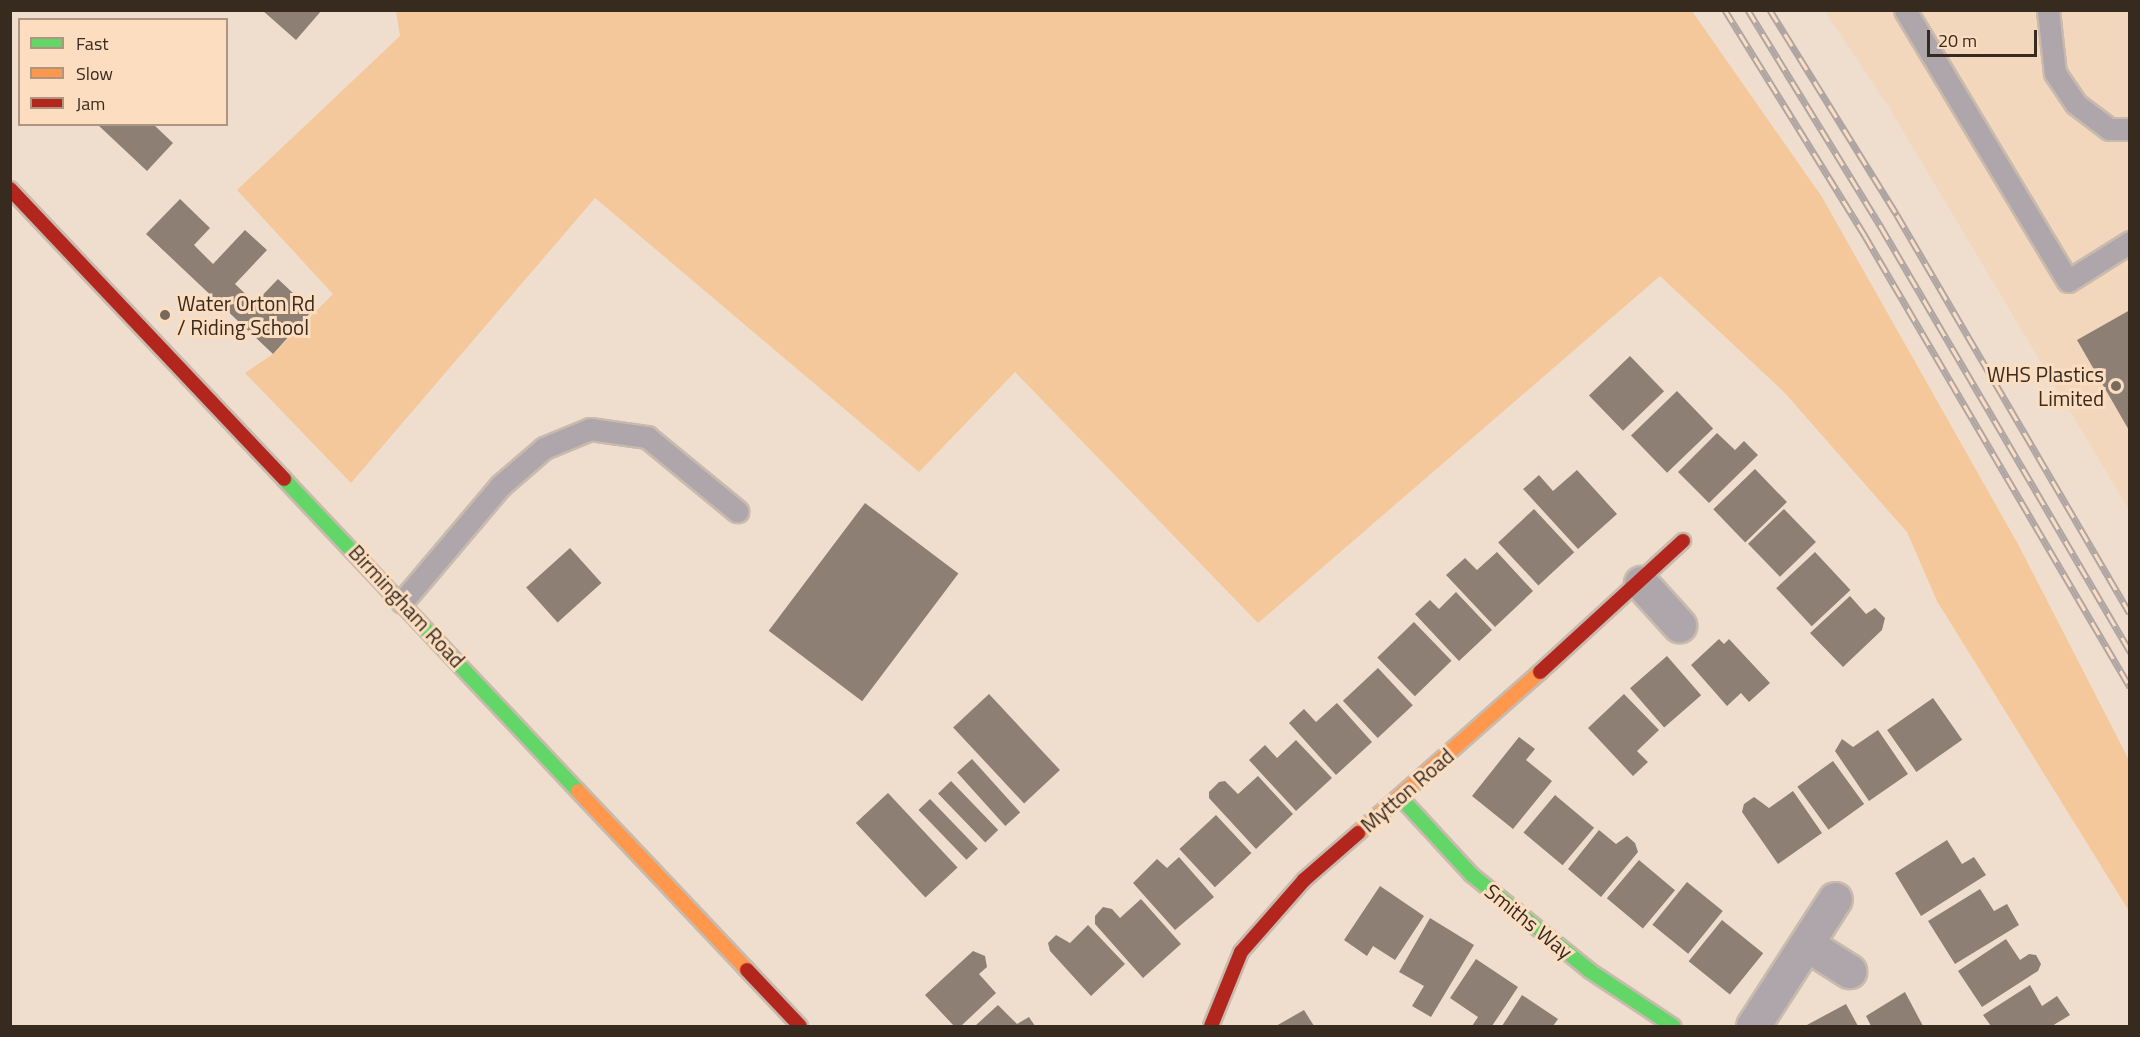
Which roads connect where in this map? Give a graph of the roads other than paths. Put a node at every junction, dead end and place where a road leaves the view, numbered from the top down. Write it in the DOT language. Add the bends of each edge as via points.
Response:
graph roads {
  1 [pos="1905,10"];
  2 [pos="2048,10"];
  3 [pos="2130,129"];
  4 [pos="10,189"];
  5 [pos="2130,242"];
  6 [pos="737,511"];
  7 [pos="1683,541"];
  8 [pos="1641,583"];
  9 [pos="402,602"];
  10 [pos="1679,625"];
  11 [pos="1400,797"];
  12 [pos="1835,899"];
  13 [pos="1808,945"];
  14 [pos="1849,971"];
  15 [pos="800,1026"];
  16 [pos="1210,1026"];
  17 [pos="1673,1026"];
  18 [pos="1753,1026"];
  1 -- 5 [label="lane" via="2067,281"];
  2 -- 3 [label="lane" via="2055,73 2060,81 2076,104 2109,129"];
  4 -- 9 [label="main road, Birmingham Road"];
  6 -- 9 [label="lane" via="647,436 590,429 544,448 500,486"];
  7 -- 8 [label="main road, Mytton Road"];
  8 -- 10 [label="street"];
  8 -- 11 [label="main road, Mytton Road"];
  9 -- 15 [label="main road, Birmingham Road"];
  11 -- 16 [label="main road, Mytton Road" via="1304,880 1241,952"];
  11 -- 17 [label="main road, Smiths Way" via="1472,875 1590,971"];
  12 -- 13 [label="street"];
  13 -- 14 [label="street"];
  13 -- 18 [label="street"];
}
